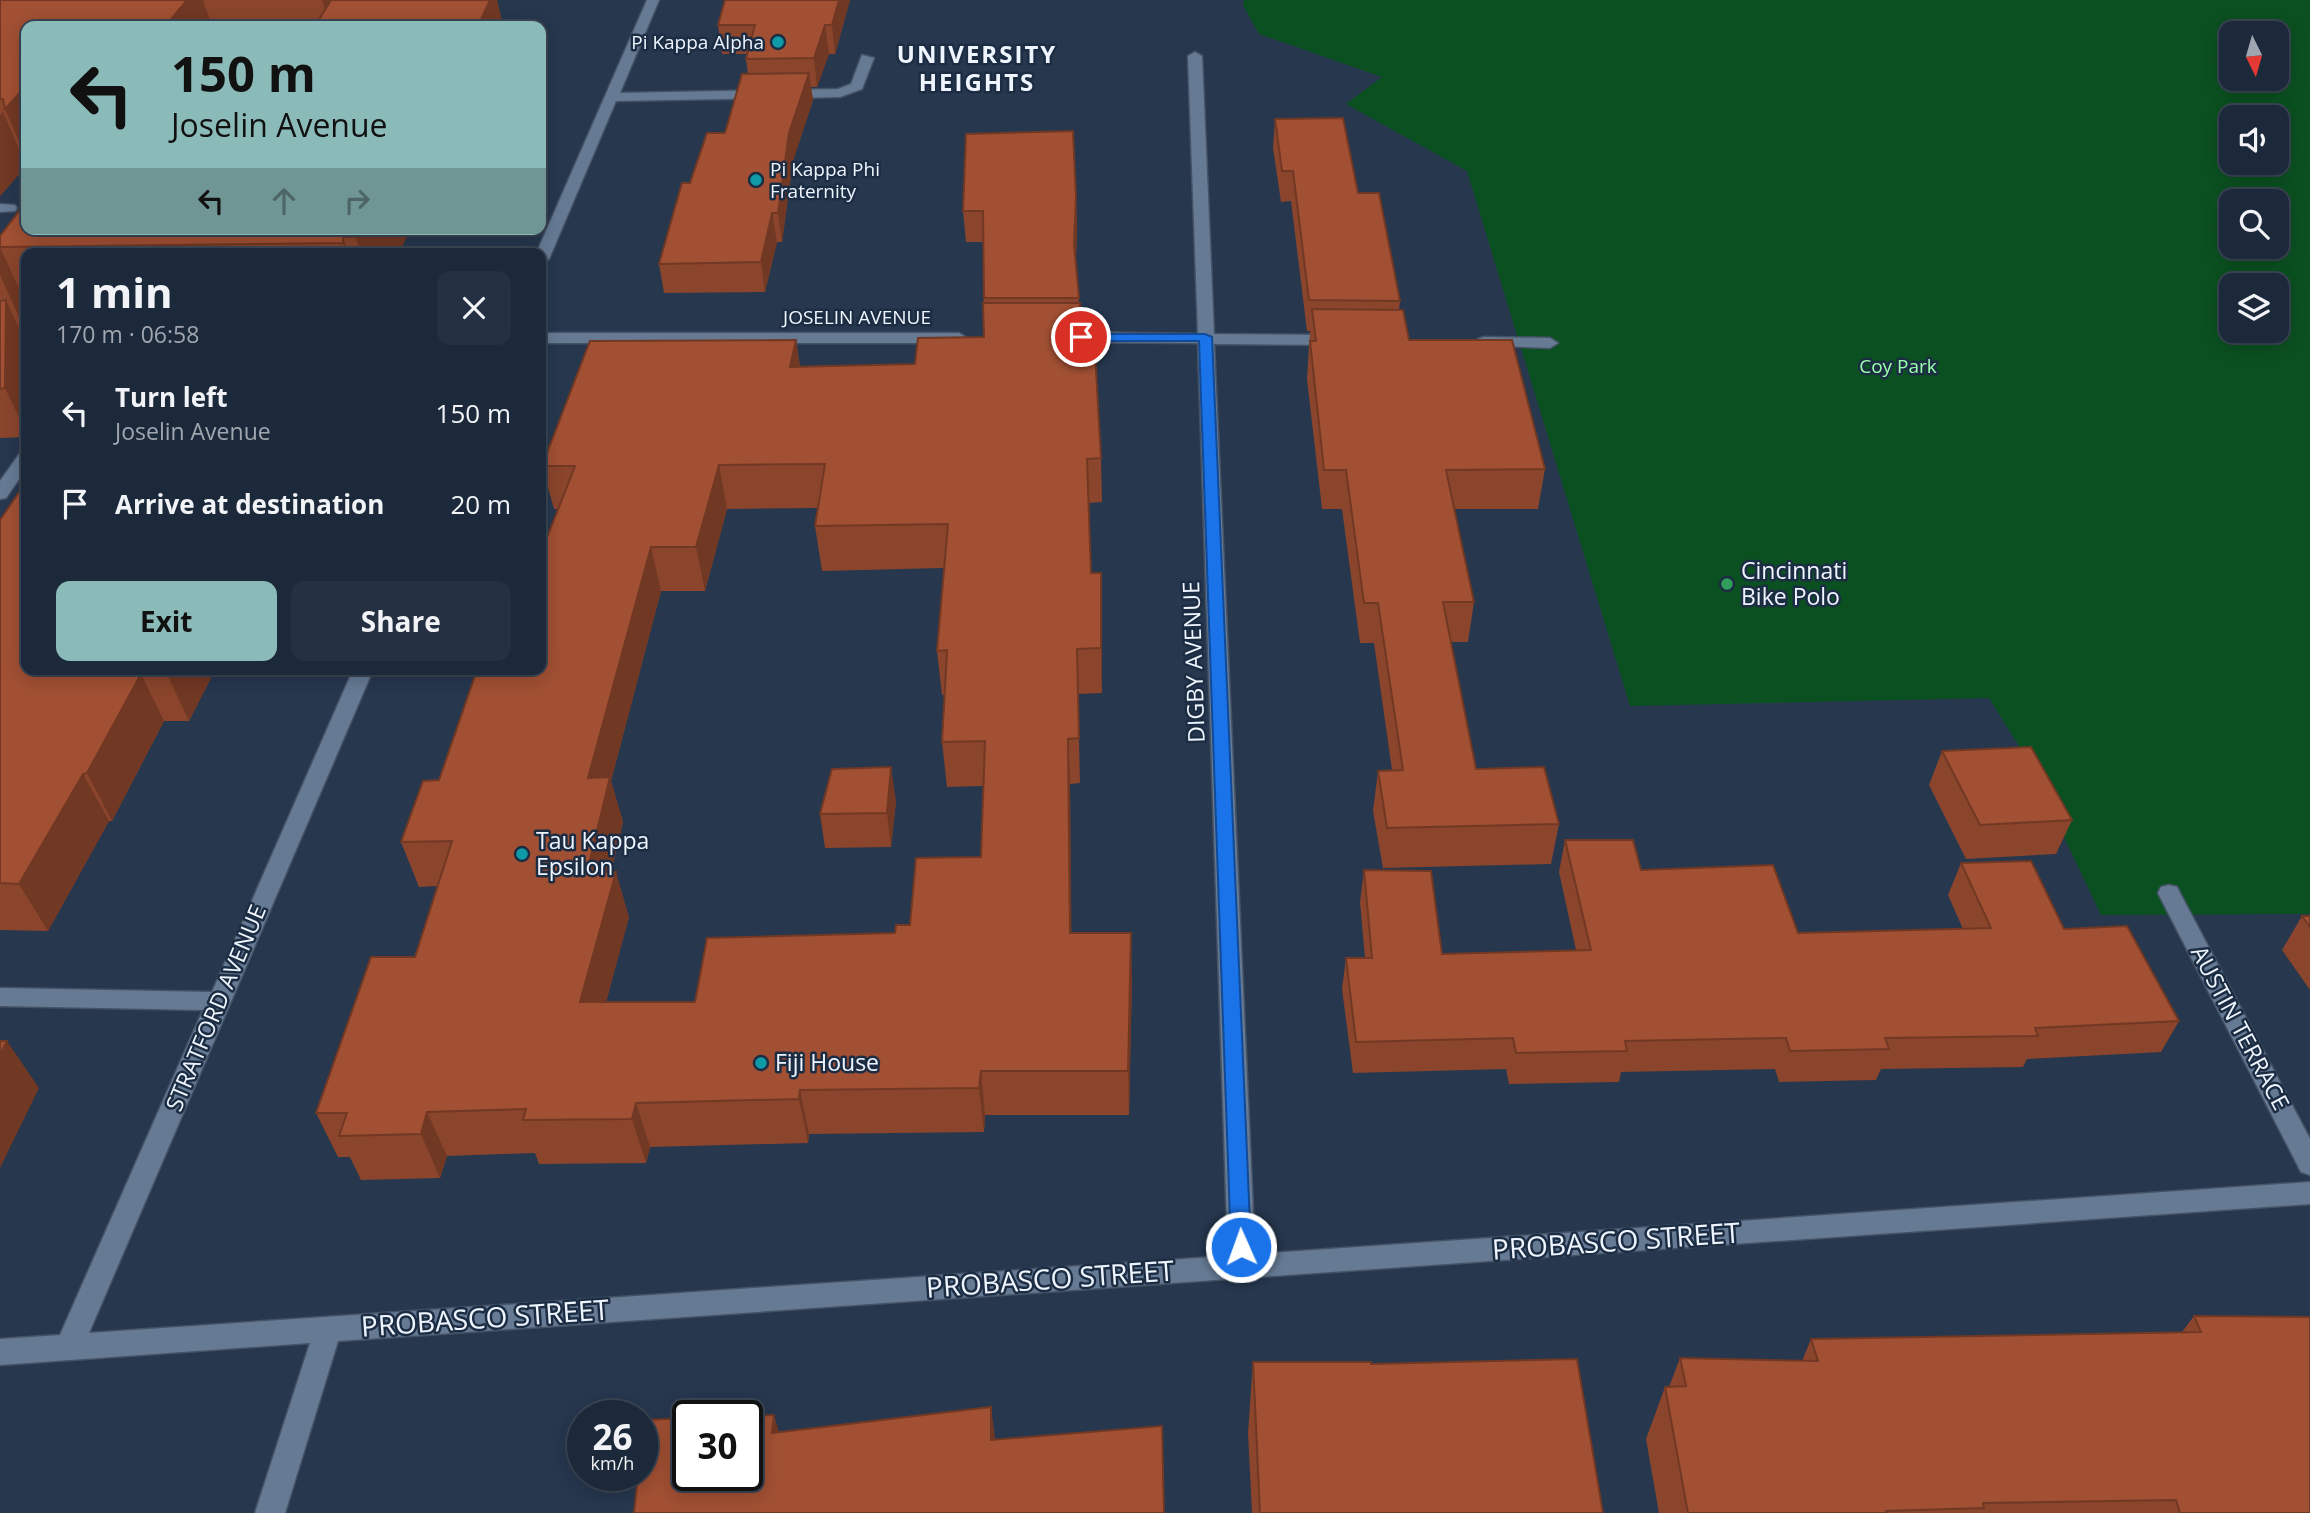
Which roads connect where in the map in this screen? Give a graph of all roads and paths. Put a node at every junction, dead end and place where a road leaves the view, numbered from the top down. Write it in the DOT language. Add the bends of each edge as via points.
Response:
graph roads {
  1 [pos="653,0"];
  2 [pos="1195,56"];
  3 [pos="867,58"];
  4 [pos="611,97"];
  5 [pos="546,248"];
  6 [pos="1051,337"];
  7 [pos="1205,337"];
  8 [pos="546,338"];
  9 [pos="982,338"];
  10 [pos="1356,340"];
  11 [pos="1467,342"];
  12 [pos="1550,343"];
  13 [pos="21,464"];
  14 [pos="0,494"];
  15 [pos="361,675"];
  16 [pos="2169,893"];
  17 [pos="0,997"];
  18 [pos="219,1001"];
  19 [pos="2310,1164"];
  20 [pos="2310,1193"];
  21 [pos="1242,1266"];
  22 [pos="328,1329"];
  23 [pos="69,1347"];
  24 [pos="0,1352"];
  25 [pos="270,1513"];
  1 -- 4 [label="street"];
  2 -- 7 [label="street, DIGBY AVENUE"];
  3 -- 4 [label="street" via="857,86 840,93"];
  4 -- 5 [label="street"];
  6 -- 7 [label="street"];
  7 -- 10 [label="street"];
  7 -- 21 [label="street, DIGBY AVENUE"];
  8 -- 9 [label="street, JOSELIN AVENUE"];
  11 -- 12 [label="street"];
  13 -- 14 [label="street"];
  15 -- 18 [label="street, STRATFORD AVENUE"];
  16 -- 19 [label="street, AUSTIN TERRACE"];
  17 -- 18 [label="street"];
  18 -- 23 [label="street, STRATFORD AVENUE"];
  20 -- 21 [label="street, PROBASCO STREET"];
  21 -- 22 [label="street, PROBASCO STREET"];
  22 -- 23 [label="street, PROBASCO STREET"];
  22 -- 25 [label="street"];
  23 -- 24 [label="street, PROBASCO STREET"];
}
